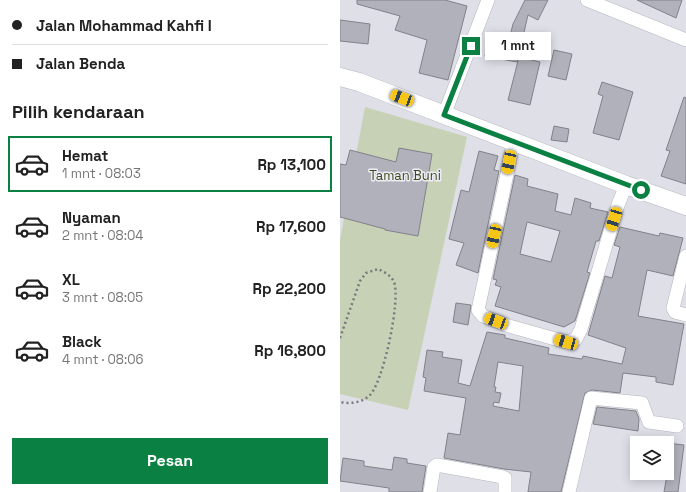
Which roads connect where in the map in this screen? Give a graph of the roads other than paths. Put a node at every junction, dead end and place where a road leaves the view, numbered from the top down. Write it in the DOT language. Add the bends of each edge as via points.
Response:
graph roads {
  1 [pos="488,0"];
  2 [pos="587,0"];
  3 [pos="616,5"];
  4 [pos="686,40"];
  5 [pos="340,77"];
  6 [pos="444,115"];
  7 [pos="514,141"];
  8 [pos="626,185"];
  9 [pos="686,206"];
  10 [pos="686,256"];
  11 [pos="686,315"];
  12 [pos="677,426"];
  13 [pos="430,492"];
  14 [pos="505,492"];
  15 [pos="569,492"];
  1 -- 6 [label="street"];
  2 -- 3 [label="street"];
  3 -- 4 [label="street"];
  5 -- 6 [label="main road"];
  6 -- 7 [label="main road"];
  7 -- 8 [label="main road"];
  7 -- 8 [label="street" via="478,310 483,316 566,342 576,339"];
  8 -- 9 [label="main road"];
  10 -- 11 [label="street" via="673,308 675,312"];
  12 -- 15 [label="street" via="649,422 642,403 592,398"];
  13 -- 14 [label="street" via="434,467 437,465 503,477"];
}
